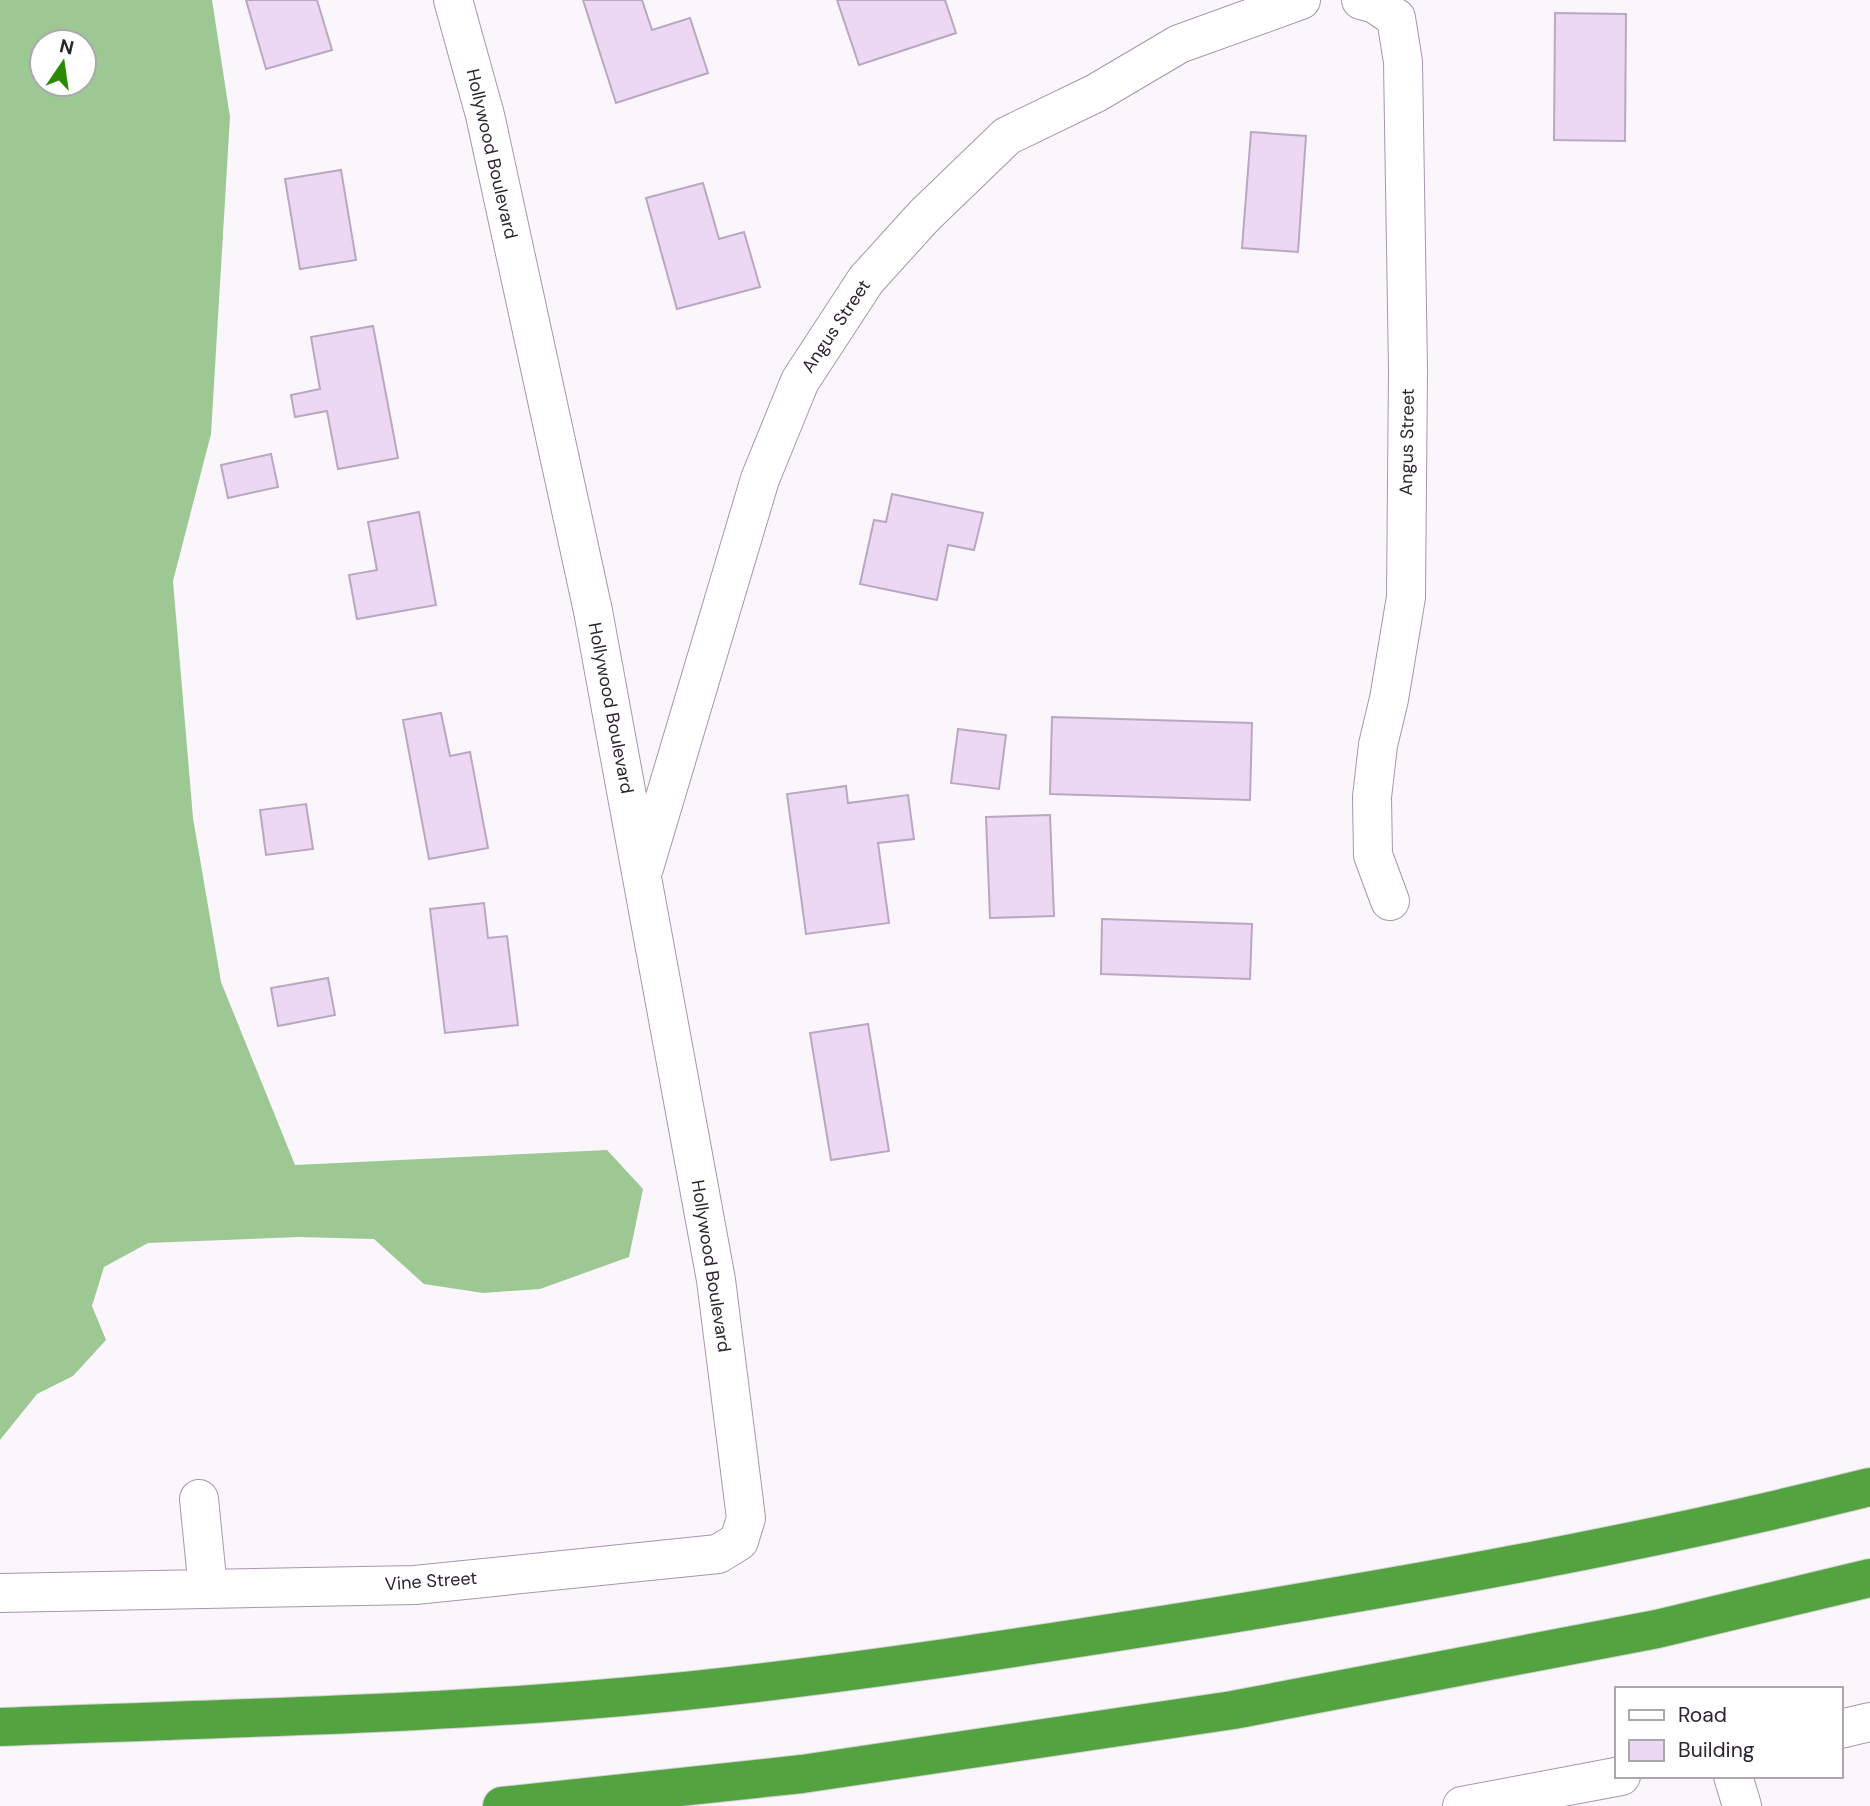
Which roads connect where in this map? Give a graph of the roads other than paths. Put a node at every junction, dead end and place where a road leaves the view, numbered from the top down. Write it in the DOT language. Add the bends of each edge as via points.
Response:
graph roads {
  1 [pos="453,0"];
  2 [pos="1301,0"];
  3 [pos="1373,1"];
  4 [pos="643,873"];
  5 [pos="1390,901"];
  6 [pos="734,1423"];
  7 [pos="1870,1488"];
  8 [pos="200,1499"];
  9 [pos="1870,1578"];
  10 [pos="208,1589"];
  11 [pos="2,1593"];
  12 [pos="1870,1722"];
  13 [pos="0,1727"];
  14 [pos="1842,1729"];
  15 [pos="1615,1777"];
  16 [pos="1734,1778"];
  17 [pos="502,1806"];
  18 [pos="1462,1806"];
  19 [pos="1742,1806"];
  1 -- 4 [label="street, Hollywood Boulevard" via="485,115 590,597"];
  2 -- 4 [label="street, Angus Street" via="1179,44 1096,93 1007,136 923,216 866,280 800,381 760,479"];
  3 -- 5 [label="street, Angus Street" via="1396,18 1403,62 1406,597 1372,797 1373,855"];
  4 -- 6 [label="street, Hollywood Boulevard" via="716,1280"];
  6 -- 10 [label="street, Vine Street" via="746,1518 739,1541 718,1554 415,1585"];
  7 -- 13 [label="highway" via="1634,1542 1419,1584 1013,1648 664,1693 245,1720"];
  8 -- 10 [label="street"];
  9 -- 17 [label="highway" via="1657,1629 1233,1710 802,1774"];
  10 -- 11 [label="street, Vine Street"];
  12 -- 14 [label="street"];
  15 -- 18 [label="street"];
  16 -- 19 [label="street"];
}
